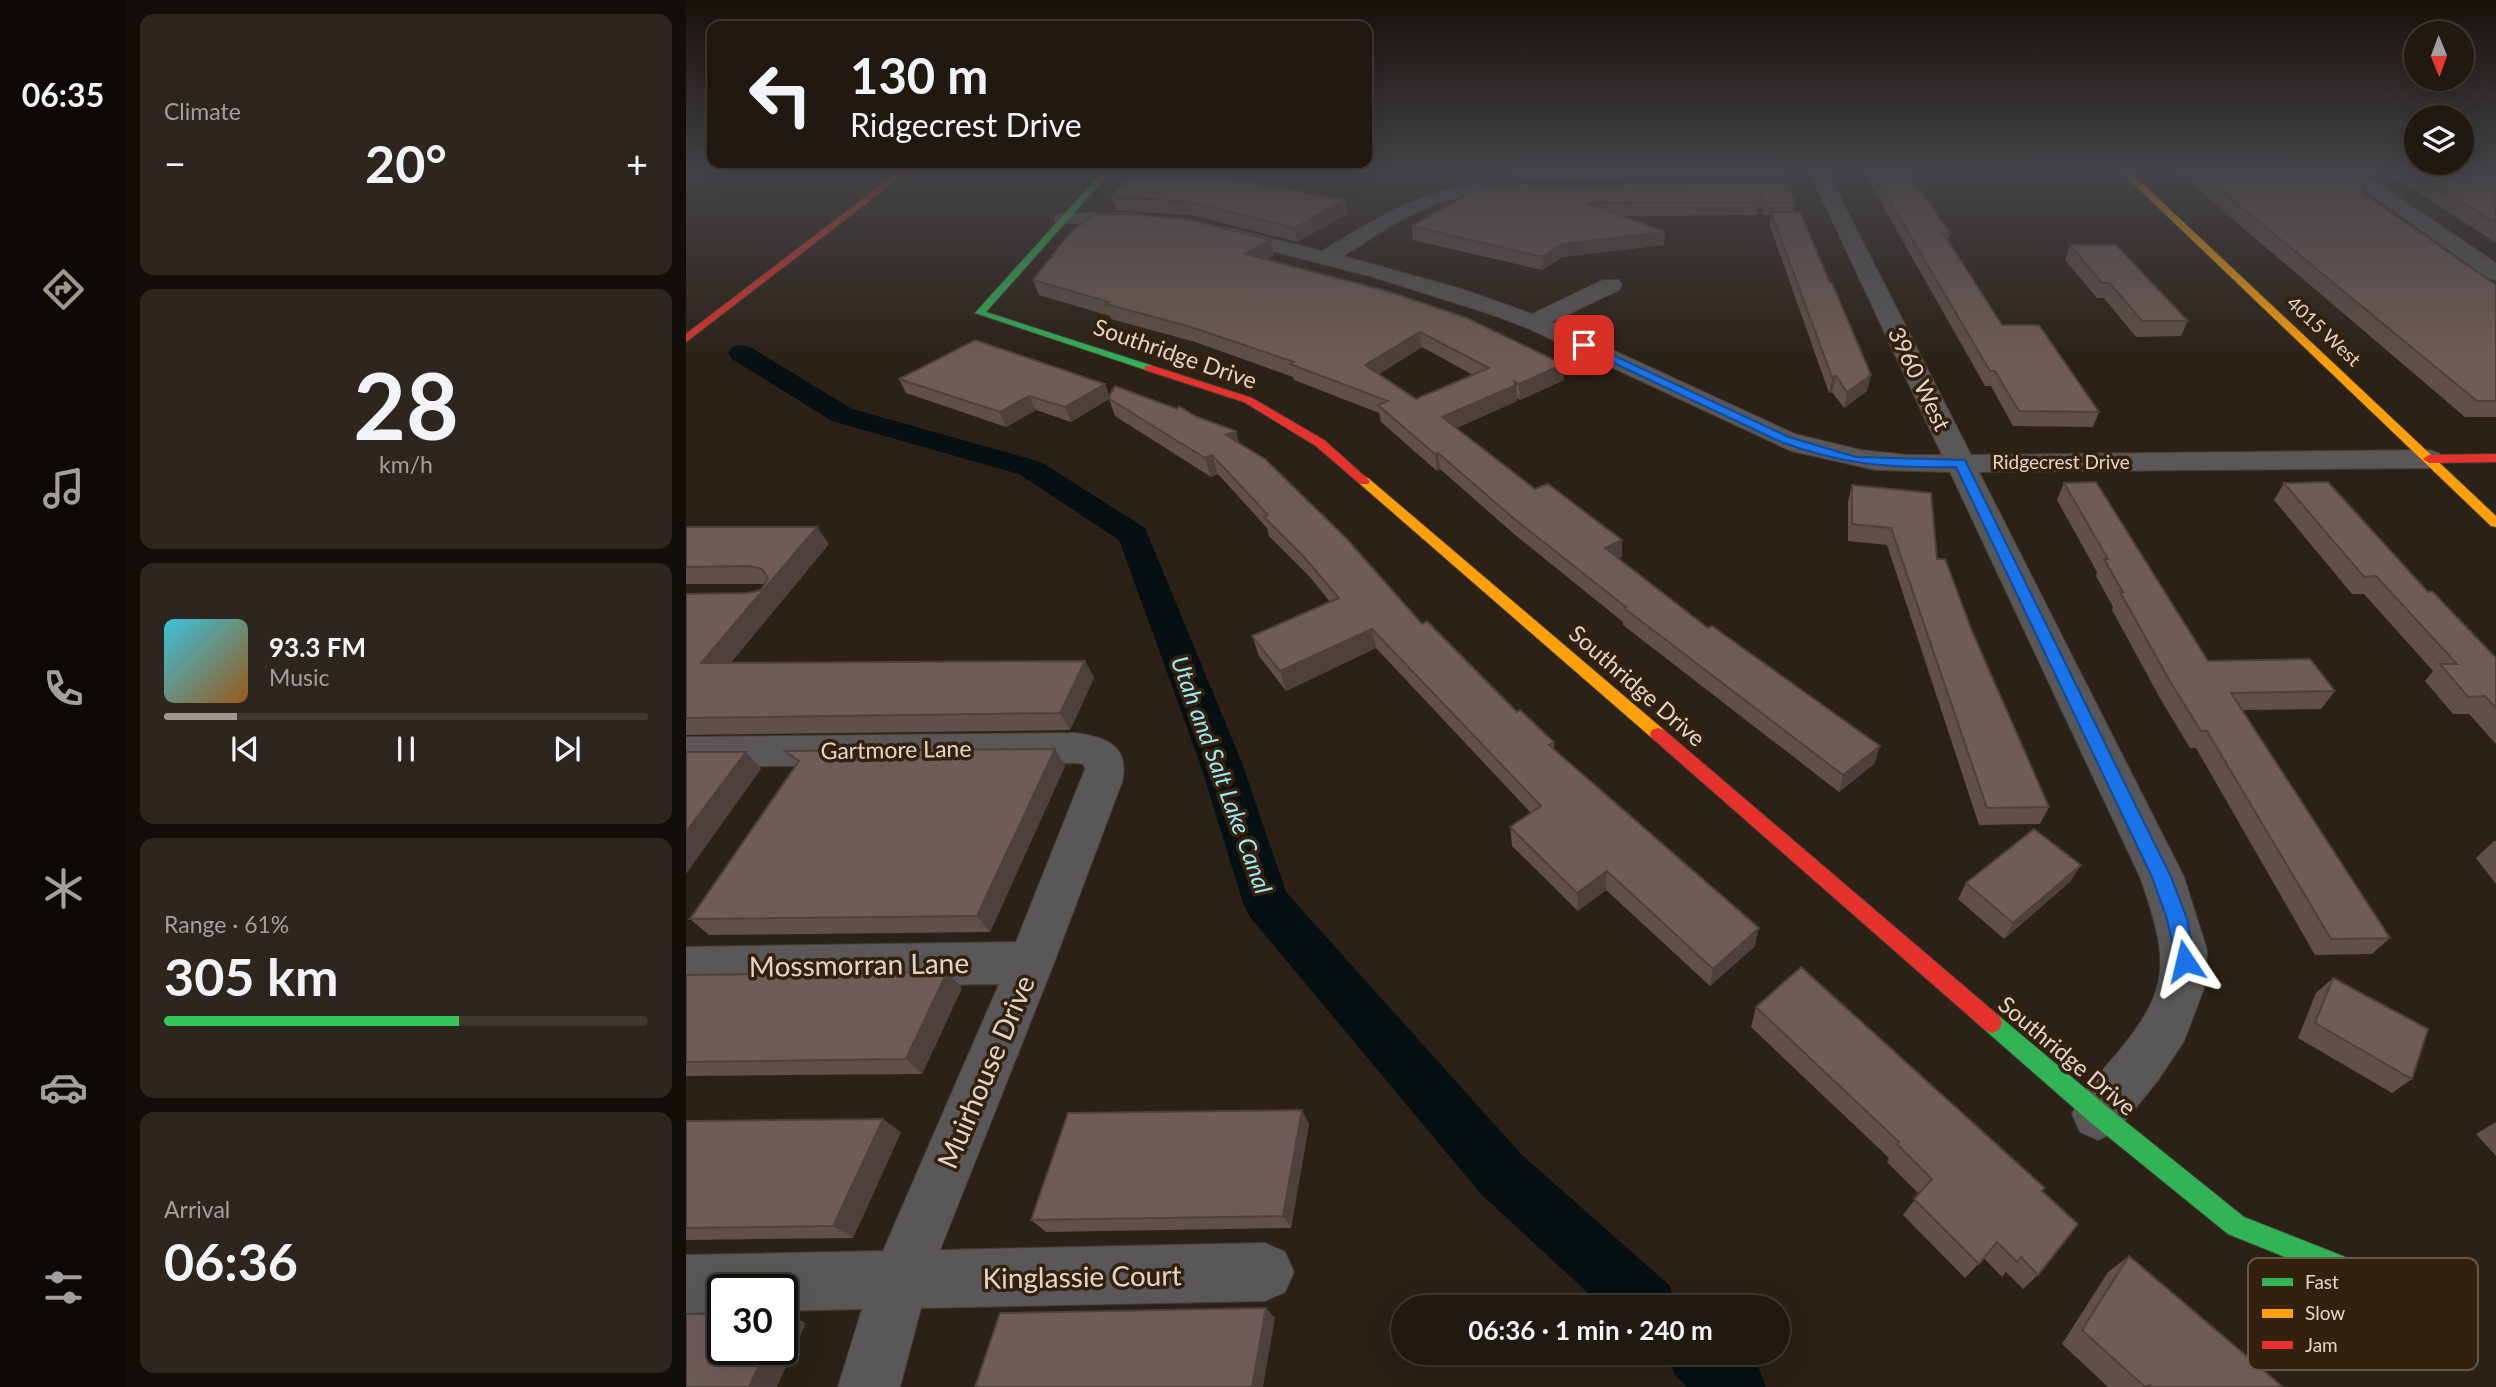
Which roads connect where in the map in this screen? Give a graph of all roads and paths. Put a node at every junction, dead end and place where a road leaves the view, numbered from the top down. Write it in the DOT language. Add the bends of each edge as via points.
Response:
graph roads {
  1 [pos="824,234"];
  2 [pos="1051,234"];
  3 [pos="1229,234"];
  4 [pos="1366,234"];
  5 [pos="1843,234"];
  6 [pos="2191,234"];
  7 [pos="2439,234"];
  8 [pos="1325,258"];
  9 [pos="2496,273"];
  10 [pos="1611,285"];
  11 [pos="736,302"];
  12 [pos="1533,321"];
  13 [pos="686,339"];
  14 [pos="686,348"];
  15 [pos="2496,458"];
  16 [pos="2429,459"];
  17 [pos="1960,463"];
  18 [pos="2496,523"];
  19 [pos="686,752"];
  20 [pos="1103,758"];
  21 [pos="1031,963"];
  22 [pos="686,968"];
  23 [pos="2098,1114"];
  24 [pos="2317,1258"];
  25 [pos="1265,1272"];
  26 [pos="899,1281"];
  27 [pos="686,1284"];
  28 [pos="869,1387"];
  1 -- 11 [label="main road"];
  2 -- 23 [label="main road, Southridge Drive" via="980,313 1248,400 1320,443"];
  3 -- 8 [label="street, Ridgecrest Drive"];
  4 -- 8 [label="street"];
  5 -- 17 [label="street, 3960 West"];
  6 -- 16 [label="main road, 4015 West"];
  7 -- 9 [label="street"];
  8 -- 12 [label="street, Ridgecrest Drive" via="1447,290"];
  10 -- 12 [label="street"];
  11 -- 13 [label="main road"];
  11 -- 14 [label="main road"];
  12 -- 17 [label="street, Ridgecrest Drive" via="1818,452 1856,460"];
  15 -- 16 [label="main road"];
  16 -- 17 [label="street, Ridgecrest Drive"];
  16 -- 18 [label="main road, 4015 West"];
  17 -- 23 [label="street, 3960 West" via="2162,877 2177,919 2185,961 2177,1001 2160,1038"];
  19 -- 20 [label="street, Gartmore Lane" via="1075,748 1093,750"];
  20 -- 21 [label="street, Muirhouse Drive" via="1102,782"];
  21 -- 22 [label="street, Mossmorran Lane"];
  21 -- 26 [label="street, Muirhouse Drive"];
  23 -- 24 [label="main road, Southridge Drive" via="2236,1226"];
  25 -- 26 [label="street, Kinglassie Court"];
  26 -- 27 [label="street"];
  26 -- 28 [label="street, Muirhouse Drive"];
}
